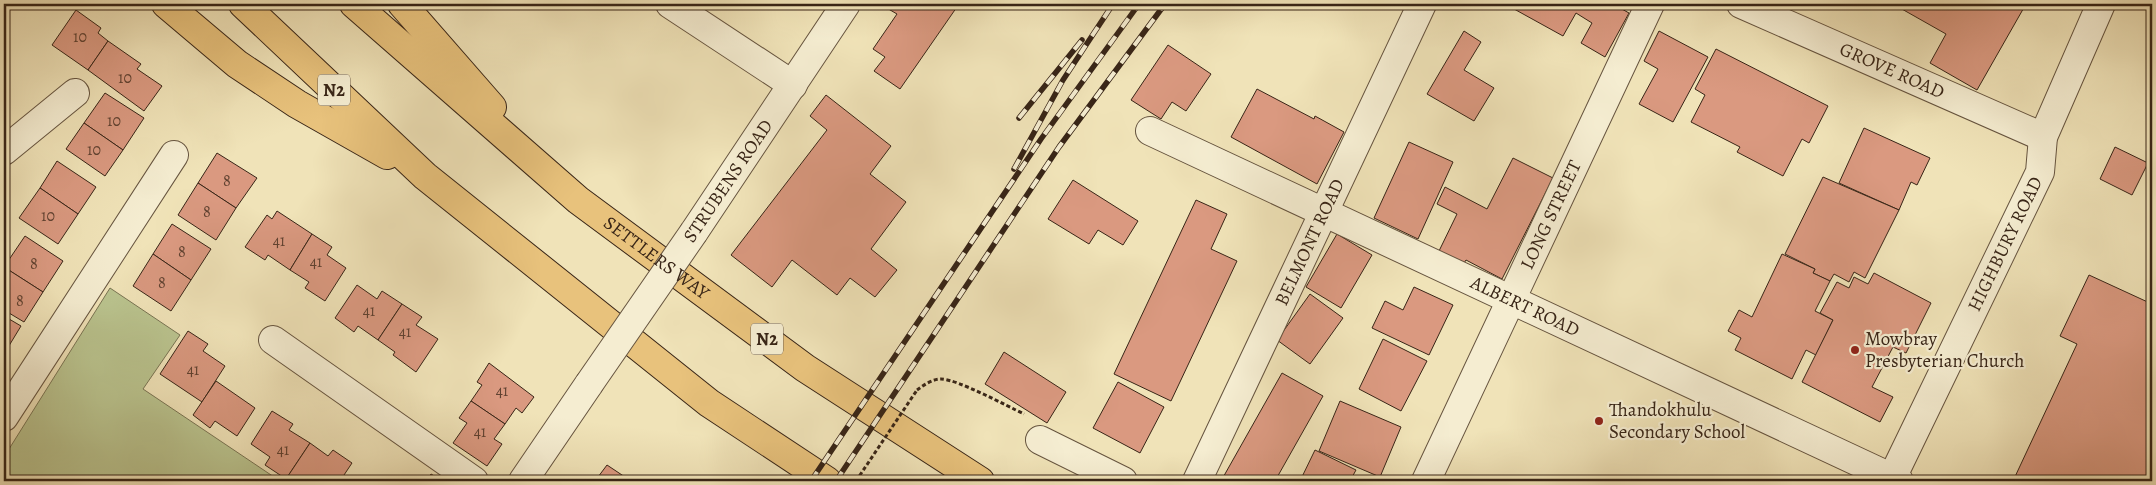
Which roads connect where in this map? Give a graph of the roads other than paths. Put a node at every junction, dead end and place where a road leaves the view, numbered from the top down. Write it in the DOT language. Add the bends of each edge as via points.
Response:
graph roads {
  1 [pos="166,4"];
  2 [pos="243,4"];
  3 [pos="354,4"];
  4 [pos="402,4"];
  5 [pos="670,4"];
  6 [pos="846,4"];
  7 [pos="1422,4"];
  8 [pos="1650,4"];
  9 [pos="1741,4"];
  10 [pos="2101,4"];
  11 [pos="793,85"];
  12 [pos="75,93"];
  13 [pos="1150,131"];
  14 [pos="2043,137"];
  15 [pos="4,151"];
  16 [pos="174,156"];
  17 [pos="425,176"];
  18 [pos="561,185"];
  19 [pos="1324,214"];
  20 [pos="1510,300"];
  21 [pos="273,340"];
  22 [pos="4,417"];
  23 [pos="1040,440"];
  24 [pos="1895,480"];
  25 [pos="474,481"];
  26 [pos="523,481"];
  27 [pos="826,481"];
  28 [pos="980,481"];
  29 [pos="1123,481"];
  30 [pos="1197,481"];
  31 [pos="1426,481"];
  1 -- 17 [label="highway" via="244,69 297,104"];
  2 -- 17 [label="highway, N2"];
  3 -- 18 [label="highway, SETTLERS WAY / N2"];
  4 -- 18 [label="highway"];
  5 -- 11 [label="street"];
  6 -- 11 [label="street, STRUBENS ROAD"];
  7 -- 19 [label="street, BELMONT ROAD"];
  8 -- 20 [label="street, LONG STREET"];
  9 -- 14 [label="street, GROVE ROAD"];
  10 -- 14 [label="street, HIGHBURY ROAD"];
  11 -- 26 [label="street, STRUBENS ROAD, bridge"];
  12 -- 15 [label="street"];
  13 -- 19 [label="street, ALBERT ROAD"];
  14 -- 24 [label="street, HIGHBURY ROAD" via="2040,172"];
  16 -- 22 [label="street"];
  17 -- 27 [label="highway, N2" via="709,403"];
  18 -- 28 [label="highway, SETTLERS WAY / N2" via="805,368"];
  19 -- 20 [label="street, ALBERT ROAD"];
  19 -- 30 [label="street, BELMONT ROAD"];
  20 -- 24 [label="street, ALBERT ROAD"];
  20 -- 31 [label="street, LONG STREET"];
  21 -- 25 [label="street"];
  23 -- 29 [label="street"];
}
